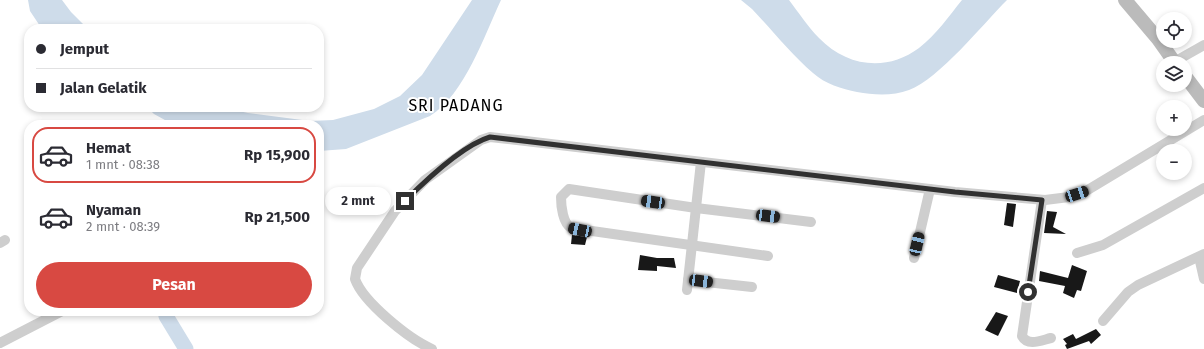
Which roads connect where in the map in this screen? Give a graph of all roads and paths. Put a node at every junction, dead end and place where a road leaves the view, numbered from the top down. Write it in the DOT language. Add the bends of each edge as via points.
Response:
graph roads {
  1 [pos="1124,0"];
  2 [pos="1204,45"];
  3 [pos="1171,56"];
  4 [pos="1185,56"];
  5 [pos="1192,85"];
  6 [pos="1204,101"];
  7 [pos="1204,120"];
  8 [pos="701,162"];
  9 [pos="1204,188"];
  10 [pos="930,189"];
  11 [pos="1042,200"];
  12 [pos="696,208"];
  13 [pos="811,222"];
  14 [pos="692,244"];
  15 [pos="1077,253"];
  16 [pos="1201,255"];
  17 [pos="768,256"];
  18 [pos="914,258"];
  19 [pos="1204,278"];
  20 [pos="752,287"];
  21 [pos="52,316"];
  22 [pos="1103,321"];
  23 [pos="1051,338"];
  24 [pos="0,343"];
  25 [pos="432,349"];
  1 -- 3 [label="main road"];
  2 -- 4 [label="street"];
  5 -- 6 [label="main road"];
  7 -- 11 [label="street" via="1086,191 1069,197"];
  8 -- 10 [label="street"];
  8 -- 12 [label="street"];
  8 -- 25 [label="street" via="490,137 468,148 425,180 395,211 357,268 355,279 364,295 400,329 412,339"];
  9 -- 15 [label="street" via="1103,244"];
  10 -- 11 [label="street"];
  10 -- 18 [label="street"];
  11 -- 23 [label="street" via="1022,336 1023,339 1032,342"];
  12 -- 13 [label="street"];
  12 -- 14 [label="street"];
  12 -- 14 [label="street" via="568,189 561,197 564,218 571,228"];
  14 -- 17 [label="street"];
  14 -- 20 [label="street" via="688,285"];
  16 -- 19 [label="street"];
  16 -- 22 [label="street" via="1138,285 1128,292"];
  21 -- 24 [label="street"];
}
